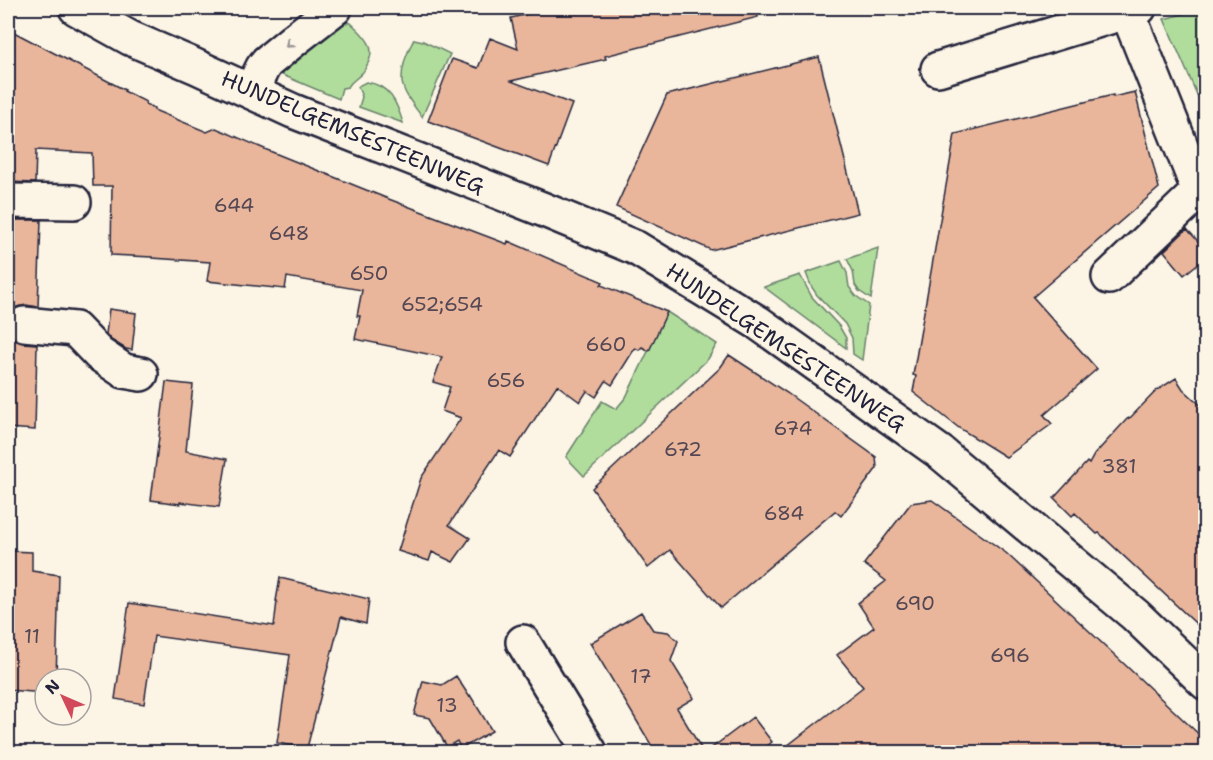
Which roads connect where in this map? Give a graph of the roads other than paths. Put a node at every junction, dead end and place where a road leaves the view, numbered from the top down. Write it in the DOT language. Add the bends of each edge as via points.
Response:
graph roads {
  1 [pos="76,8"];
  2 [pos="335,8"];
  3 [pos="1133,9"];
  4 [pos="938,69"];
  5 [pos="251,91"];
  6 [pos="8,201"];
  7 [pos="74,202"];
  8 [pos="1108,277"];
  9 [pos="24,324"];
  10 [pos="141,374"];
  11 [pos="523,642"];
  12 [pos="1206,683"];
  13 [pos="590,753"];
  1 -- 5 [label="main road, HUNDELGEMSESTEENWEG" via="130,39"];
  2 -- 5 [label="main road, one-way" via="267,62"];
  3 -- 4 [label="main road"];
  3 -- 8 [label="main road" via="1199,191"];
  5 -- 12 [label="main road, HUNDELGEMSESTEENWEG" via="292,111 636,248 747,316 941,453 1135,615"];
  6 -- 7 [label="main road"];
  9 -- 10 [label="main road" via="75,329 99,354 124,371"];
  11 -- 13 [label="main road"];
}
